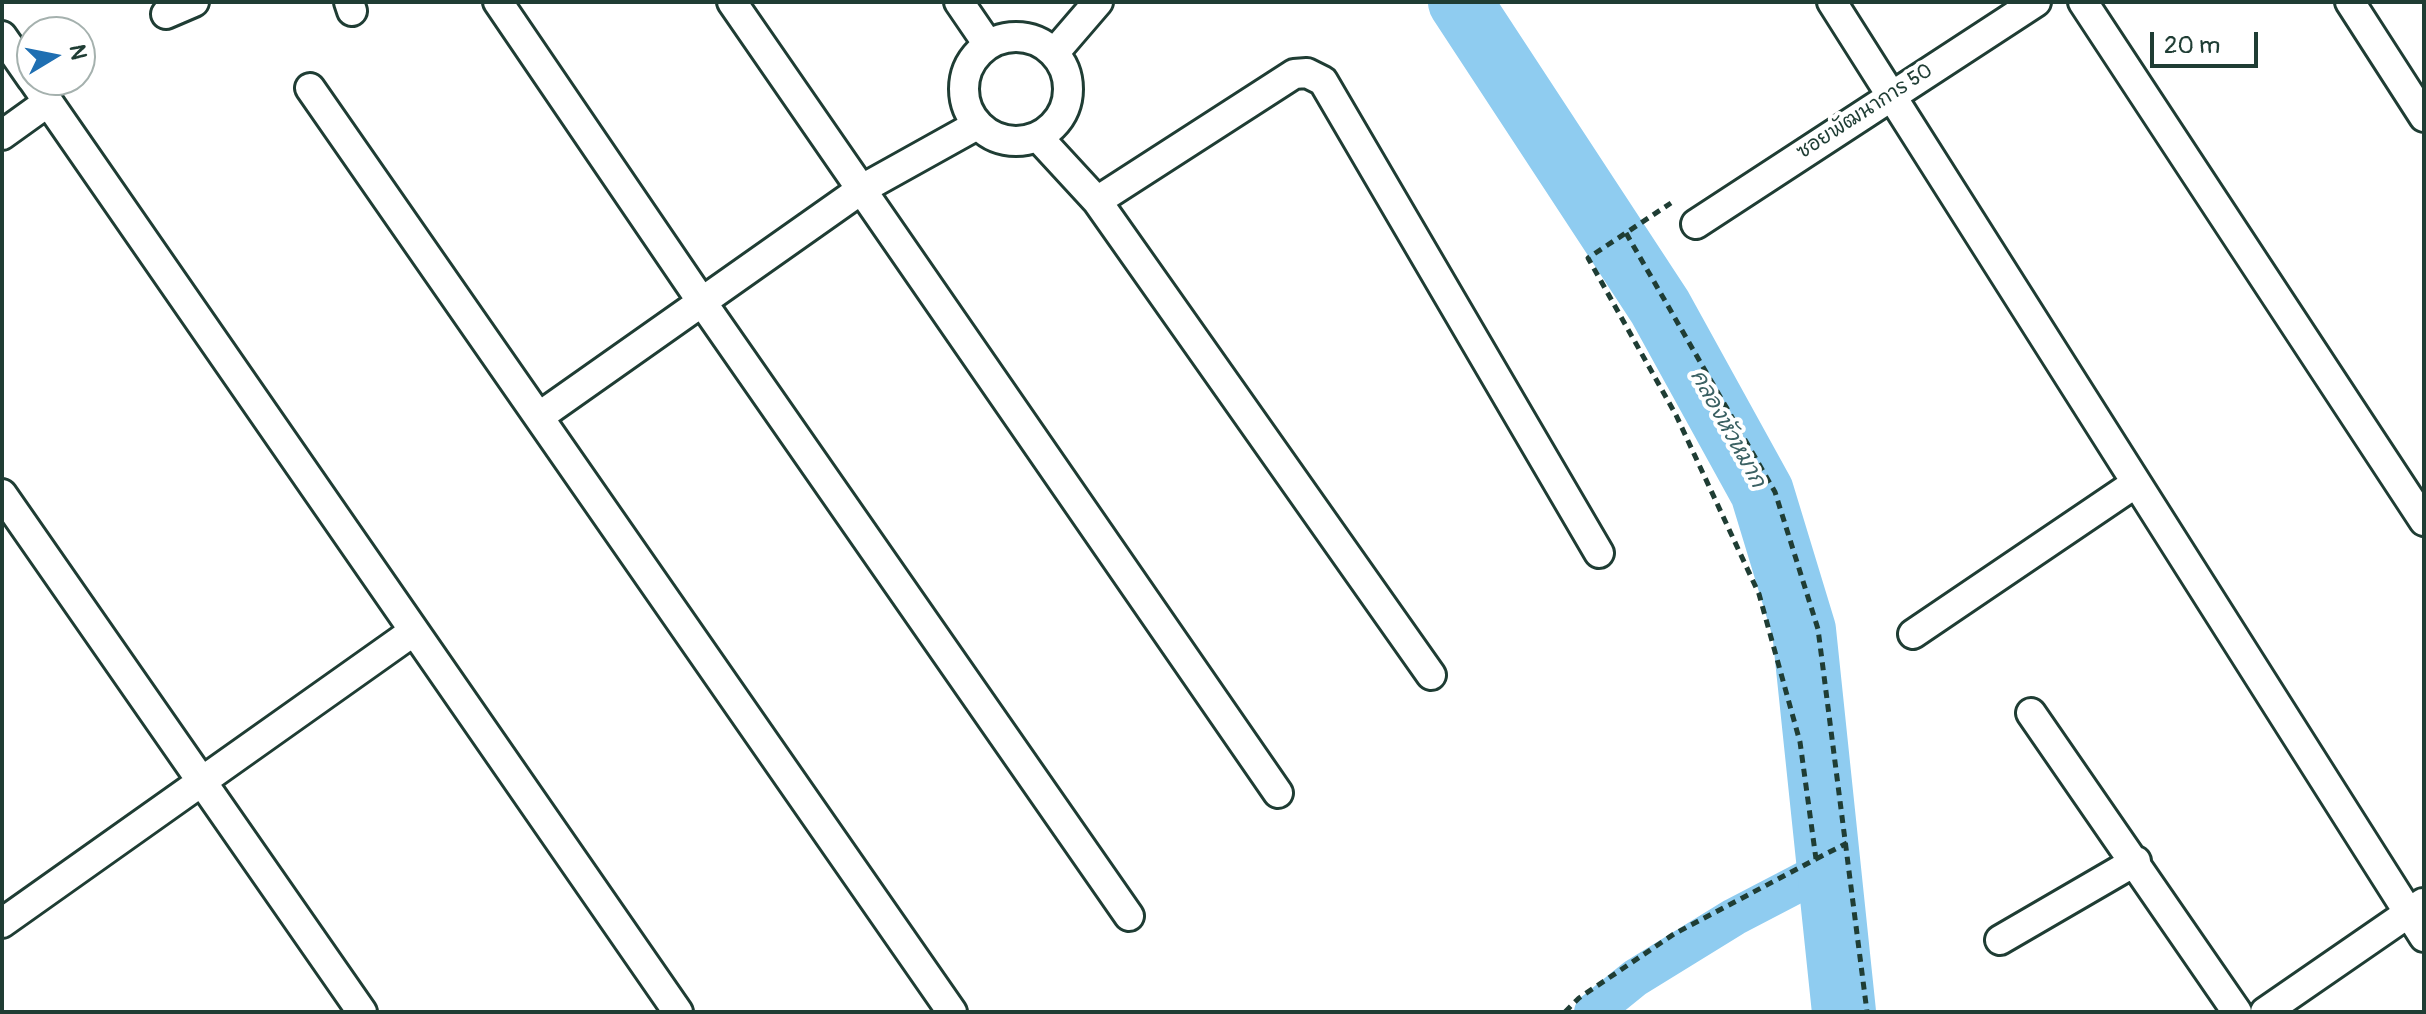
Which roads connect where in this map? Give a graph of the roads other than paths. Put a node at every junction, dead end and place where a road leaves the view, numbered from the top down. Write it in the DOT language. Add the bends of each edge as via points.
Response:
graph roads {
  1 [pos="194,2"];
  2 [pos="498,2"];
  3 [pos="732,2"];
  4 [pos="959,2"];
  5 [pos="1098,2"];
  6 [pos="1832,2"];
  7 [pos="2036,2"];
  8 [pos="2083,2"];
  9 [pos="2350,2"];
  10 [pos="166,14"];
  11 [pos="2,36"];
  12 [pos="987,43"];
  13 [pos="1055,52"];
  14 [pos="16,56"];
  15 [pos="310,88"];
  16 [pos="1891,95"];
  17 [pos="31,96"];
  18 [pos="44,96"];
  19 [pos="2424,117"];
  20 [pos="977,125"];
  21 [pos="2,135"];
  22 [pos="1038,137"];
  23 [pos="862,189"];
  24 [pos="1097,201"];
  25 [pos="1696,224"];
  26 [pos="702,302"];
  27 [pos="540,416"];
  28 [pos="2136,483"];
  29 [pos="2,494"];
  30 [pos="2424,521"];
  31 [pos="1599,553"];
  32 [pos="414,631"];
  33 [pos="1913,634"];
  34 [pos="1431,675"];
  35 [pos="2031,713"];
  36 [pos="202,782"];
  37 [pos="1278,793"];
  38 [pos="2136,861"];
  39 [pos="1129,916"];
  40 [pos="2419,918"];
  41 [pos="2,923"];
  42 [pos="2000,940"];
  43 [pos="362,1012"];
  44 [pos="678,1012"];
  45 [pos="952,1012"];
  46 [pos="2237,1012"];
  47 [pos="2265,1012"];
  1 -- 10 [label="street"];
  2 -- 26 [label="street"];
  3 -- 23 [label="street"];
  4 -- 12 [label="street"];
  5 -- 13 [label="street"];
  6 -- 16 [label="street"];
  7 -- 16 [label="street, ซอยพัฒนาการ 50"];
  8 -- 30 [label="street"];
  9 -- 19 [label="street"];
  11 -- 14 [label="street"];
  12 -- 13 [label="street" via="1010,35 1035,38"];
  12 -- 20 [label="street" via="971,60 963,82 965,105"];
  13 -- 22 [label="street" via="1067,74 1068,99 1057,122"];
  15 -- 27 [label="street"];
  16 -- 25 [label="street, ซอยพัฒนาการ 50"];
  16 -- 28 [label="street"];
  17 -- 21 [label="street"];
  18 -- 32 [label="street"];
  20 -- 22 [label="street" via="995,138 1017,142"];
  20 -- 23 [label="street"];
  22 -- 24 [label="street"];
  23 -- 26 [label="street"];
  23 -- 37 [label="street"];
  24 -- 31 [label="street" via="1294,74 1307,73 1323,81"];
  24 -- 34 [label="street"];
  26 -- 27 [label="street"];
  26 -- 39 [label="street"];
  27 -- 45 [label="street"];
  28 -- 33 [label="street"];
  28 -- 40 [label="street"];
  29 -- 36 [label="street"];
  32 -- 36 [label="street"];
  32 -- 44 [label="street"];
  35 -- 38 [label="street"];
  36 -- 41 [label="street"];
  36 -- 43 [label="street"];
  38 -- 42 [label="street"];
  38 -- 46 [label="street"];
  40 -- 47 [label="street"];
}
